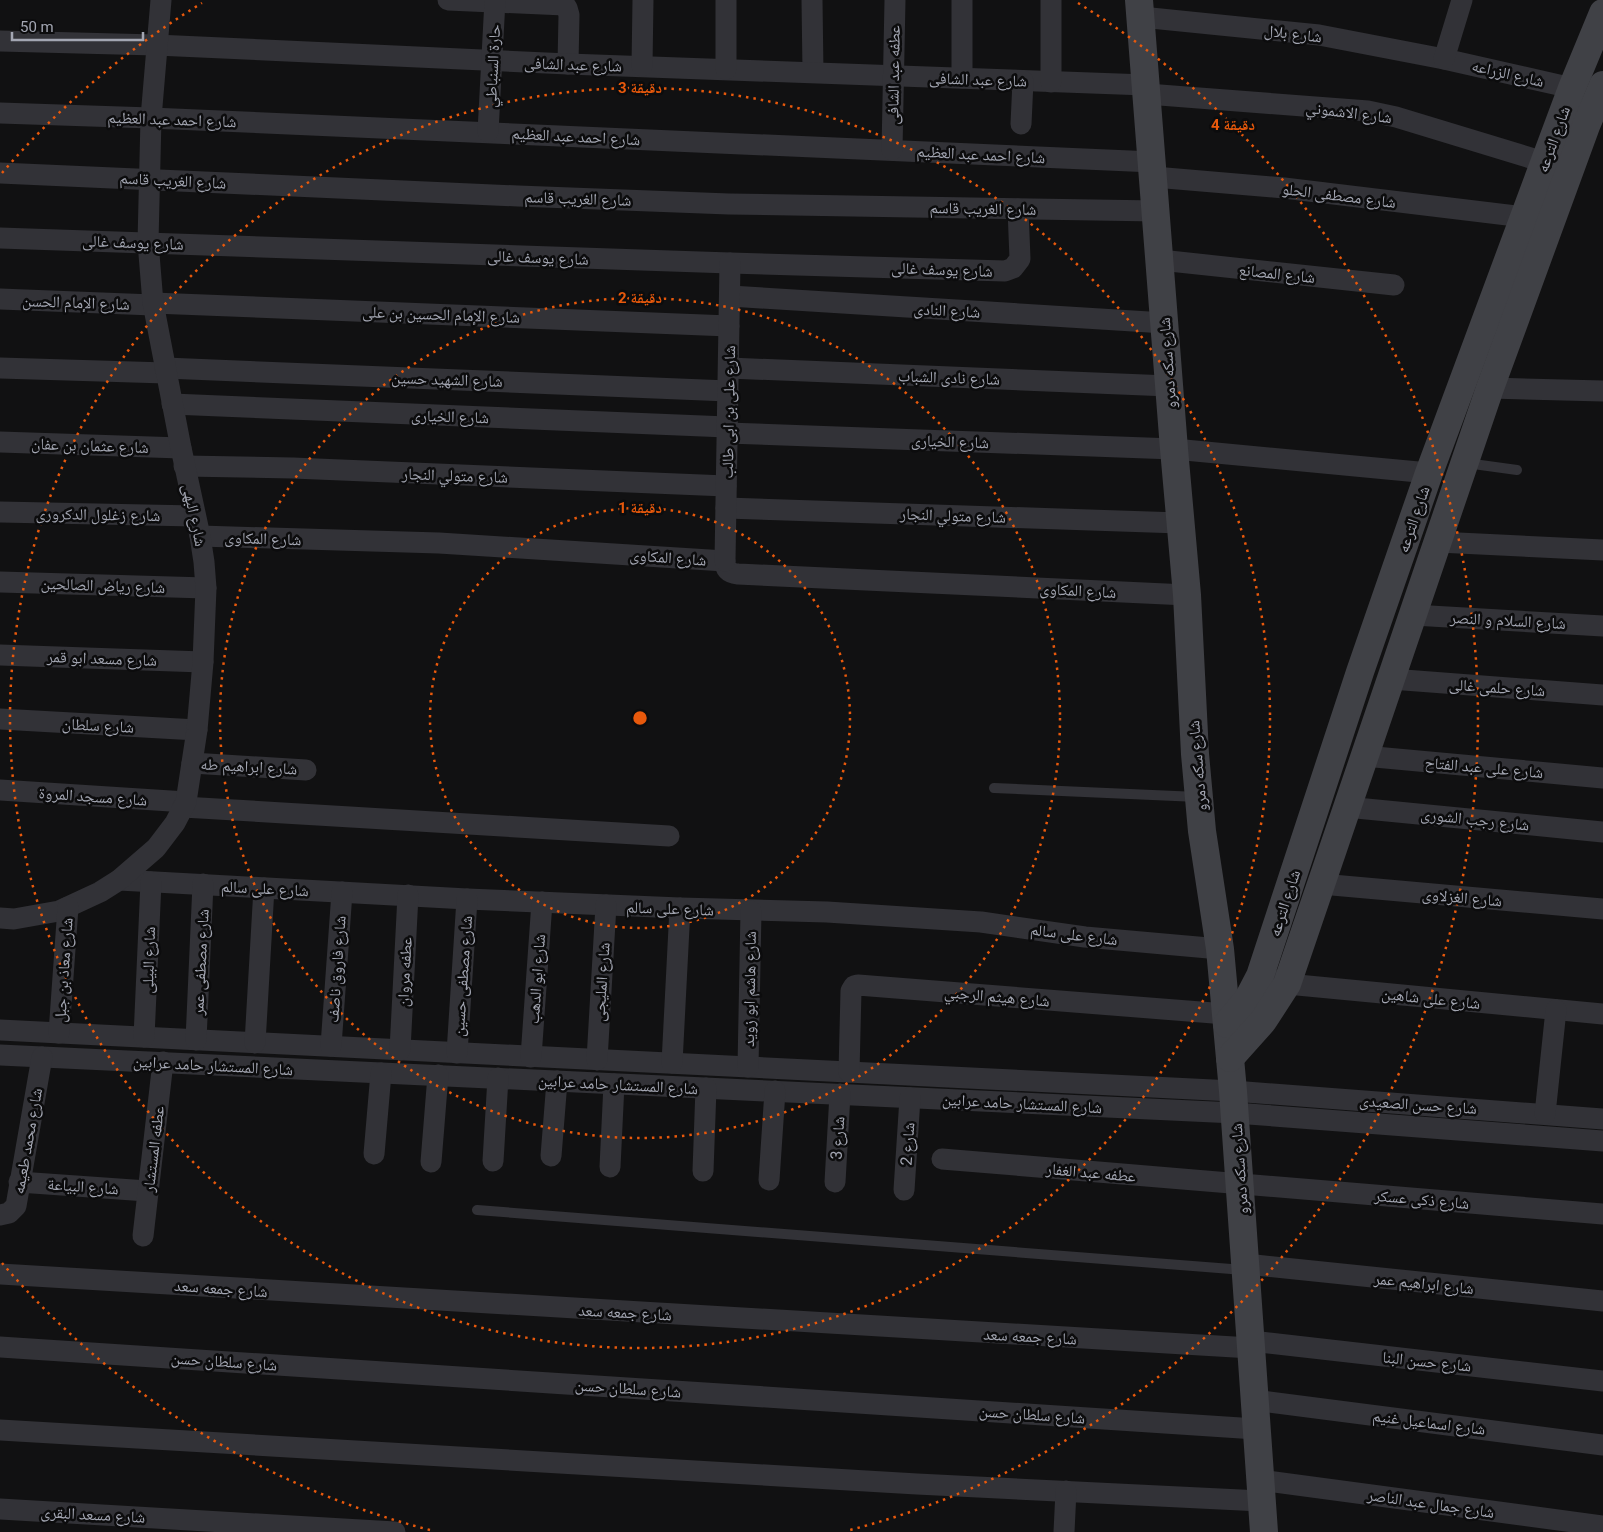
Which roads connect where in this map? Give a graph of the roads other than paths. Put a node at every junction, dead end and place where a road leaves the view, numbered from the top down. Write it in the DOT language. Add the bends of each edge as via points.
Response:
graph roads {
  1 [pos="161,0"];
  2 [pos="448,0"];
  3 [pos="643,0"];
  4 [pos="726,0"];
  5 [pos="812,0"];
  6 [pos="894,0"];
  7 [pos="962,0"];
  8 [pos="1051,0"];
  9 [pos="1462,0"];
  10 [pos="495,1"];
  11 [pos="1140,8"];
  12 [pos="1603,14"];
  13 [pos="0,41"];
  14 [pos="156,46"];
  15 [pos="1444,59"];
  16 [pos="492,60"];
  17 [pos="568,64"];
  18 [pos="642,66"];
  19 [pos="726,70"];
  20 [pos="813,72"];
  21 [pos="893,76"];
  22 [pos="962,78"];
  23 [pos="1024,81"];
  24 [pos="1051,82"];
  25 [pos="1603,85"];
  26 [pos="1572,88"];
  27 [pos="1147,89"];
  28 [pos="0,113"];
  29 [pos="151,118"];
  30 [pos="1021,124"];
  31 [pos="488,132"];
  32 [pos="892,150"];
  33 [pos="1544,162"];
  34 [pos="1153,169"];
  35 [pos="0,173"];
  36 [pos="150,179"];
  37 [pos="1018,209"];
  38 [pos="1156,211"];
  39 [pos="1524,217"];
  40 [pos="0,238"];
  41 [pos="148,242"];
  42 [pos="1160,260"];
  43 [pos="730,264"];
  44 [pos="1507,264"];
  45 [pos="1534,272"];
  46 [pos="1394,286"];
  47 [pos="730,296"];
  48 [pos="0,299"];
  49 [pos="153,304"];
  50 [pos="1165,323"];
  51 [pos="729,326"];
  52 [pos="0,368"];
  53 [pos="729,368"];
  54 [pos="166,370"];
  55 [pos="1169,386"];
  56 [pos="1490,388"];
  57 [pos="728,391"];
  58 [pos="1603,392"];
  59 [pos="172,404"];
  60 [pos="727,430"];
  61 [pos="0,442"];
  62 [pos="1174,449"];
  63 [pos="182,457"];
  64 [pos="1464,463"];
  65 [pos="1517,470"];
  66 [pos="1429,473"];
  67 [pos="726,486"];
  68 [pos="726,508"];
  69 [pos="0,512"];
  70 [pos="1180,523"];
  71 [pos="198,526"];
  72 [pos="1438,542"];
  73 [pos="1603,550"];
  74 [pos="725,561"];
  75 [pos="0,582"];
  76 [pos="206,588"];
  77 [pos="1187,595"];
  78 [pos="1413,615"];
  79 [pos="1603,626"];
  80 [pos="0,655"];
  81 [pos="203,662"];
  82 [pos="1390,679"];
  83 [pos="1603,695"];
  84 [pos="0,719"];
  85 [pos="197,730"];
  86 [pos="1364,756"];
  87 [pos="192,763"];
  88 [pos="306,770"];
  89 [pos="1603,778"];
  90 [pos="994,788"];
  91 [pos="0,790"];
  92 [pos="1199,797"];
  93 [pos="185,805"];
  94 [pos="1346,807"];
  95 [pos="1603,832"];
  96 [pos="669,836"];
  97 [pos="119,880"];
  98 [pos="151,882"];
  99 [pos="203,884"];
  100 [pos="1321,884"];
  101 [pos="264,888"];
  102 [pos="342,892"];
  103 [pos="408,895"];
  104 [pos="467,899"];
  105 [pos="542,902"];
  106 [pos="606,905"];
  107 [pos="68,907"];
  108 [pos="680,908"];
  109 [pos="1603,909"];
  110 [pos="751,911"];
  111 [pos="0,918"];
  112 [pos="1220,949"];
  113 [pos="1260,976"];
  114 [pos="1287,984"];
  115 [pos="1556,1010"];
  116 [pos="1603,1014"];
  117 [pos="1226,1019"];
  118 [pos="0,1030"];
  119 [pos="59,1033"];
  120 [pos="144,1038"];
  121 [pos="196,1040"];
  122 [pos="255,1043"];
  123 [pos="331,1046"];
  124 [pos="400,1050"];
  125 [pos="457,1053"];
  126 [pos="0,1055"];
  127 [pos="531,1056"];
  128 [pos="42,1057"];
  129 [pos="1230,1058"];
  130 [pos="597,1060"];
  131 [pos="163,1062"];
  132 [pos="672,1063"];
  133 [pos="748,1067"];
  134 [pos="849,1072"];
  135 [pos="381,1073"];
  136 [pos="438,1075"];
  137 [pos="498,1078"];
  138 [pos="557,1081"];
  139 [pos="614,1084"];
  140 [pos="706,1088"];
  141 [pos="774,1091"];
  142 [pos="840,1094"];
  143 [pos="910,1098"];
  144 [pos="1234,1102"];
  145 [pos="1516,1112"];
  146 [pos="1545,1114"];
  147 [pos="1603,1119"];
  148 [pos="1514,1133"];
  149 [pos="1603,1141"];
  150 [pos="374,1154"];
  151 [pos="551,1156"];
  152 [pos="942,1159"];
  153 [pos="493,1161"];
  154 [pos="431,1162"];
  155 [pos="610,1167"];
  156 [pos="703,1171"];
  157 [pos="769,1180"];
  158 [pos="19,1182"];
  159 [pos="834,1182"];
  160 [pos="1240,1185"];
  161 [pos="904,1190"];
  162 [pos="148,1191"];
  163 [pos="477,1210"];
  164 [pos="0,1214"];
  165 [pos="1603,1214"];
  166 [pos="143,1236"];
  167 [pos="1246,1267"];
  168 [pos="0,1274"];
  169 [pos="1603,1302"];
  170 [pos="1251,1345"];
  171 [pos="0,1347"];
  172 [pos="1603,1381"];
  173 [pos="1254,1400"];
  174 [pos="1256,1429"];
  175 [pos="0,1430"];
  176 [pos="1603,1445"];
  177 [pos="1261,1490"];
  178 [pos="1066,1491"];
  179 [pos="0,1509"];
  180 [pos="1603,1526"];
  181 [pos="395,1532"];
  182 [pos="1064,1532"];
  183 [pos="1264,1532"];
  1 -- 14 [label="street, شارع البهى"];
  2 -- 10 [label="street"];
  3 -- 18 [label="street"];
  4 -- 19 [label="street"];
  5 -- 20 [label="street"];
  6 -- 21 [label="street, عطفه عبد الشافى"];
  7 -- 22 [label="street"];
  8 -- 24 [label="street"];
  9 -- 15 [label="street"];
  10 -- 16 [label="street, حارة السنباطي"];
  10 -- 17 [label="street" via="565,5 569,15"];
  11 -- 15 [label="street, شارع بلال" via="1319,35"];
  11 -- 27 [label="main road, شارع سكه دمرو"];
  12 -- 26 [label="main road, شارع الترعه"];
  13 -- 14 [label="street, شارع عبد الشافى"];
  14 -- 16 [label="street, شارع عبد الشافى"];
  14 -- 29 [label="street, شارع البهى"];
  15 -- 26 [label="street, شارع الزراعه"];
  16 -- 17 [label="street, شارع عبد الشافى"];
  16 -- 31 [label="street, حارة السنباطي"];
  17 -- 18 [label="street, شارع عبد الشافى"];
  18 -- 19 [label="street, شارع عبد الشافى"];
  19 -- 20 [label="street, شارع عبد الشافى"];
  20 -- 21 [label="street, شارع عبد الشافى"];
  21 -- 22 [label="street, شارع عبد الشافى"];
  21 -- 32 [label="street, عطفه عبد الشافى"];
  22 -- 23 [label="street, شارع عبد الشافى"];
  23 -- 24 [label="street, شارع عبد الشافى"];
  23 -- 30 [label="street"];
  24 -- 27 [label="street, شارع عبد الشافى"];
  25 -- 45 [label="main road, شارع الترعه"];
  26 -- 33 [label="main road, شارع الترعه"];
  27 -- 33 [label="street, شارع الاشموني" via="1368,111"];
  27 -- 34 [label="main road, شارع سكه دمرو"];
  28 -- 29 [label="street, شارع احمد عبد العظيم"];
  29 -- 31 [label="street, شارع احمد عبد العظيم"];
  29 -- 36 [label="street, شارع البهى"];
  31 -- 32 [label="street, شارع احمد عبد العظيم"];
  32 -- 34 [label="street, شارع احمد عبد العظيم"];
  33 -- 39 [label="main road, شارع الترعه"];
  34 -- 38 [label="main road, شارع سكه دمرو"];
  34 -- 39 [label="street, شارع مصطفى الحلو"];
  35 -- 36 [label="street, شارع الغريب قاسم"];
  36 -- 37 [label="street, شارع الغريب قاسم" via="729,204"];
  36 -- 41 [label="street, شارع البهى"];
  37 -- 38 [label="street, شارع الغريب قاسم"];
  37 -- 43 [label="street, شارع يوسف غالى" via="1020,259 1013,268 1005,271"];
  38 -- 42 [label="main road, شارع سكه دمرو"];
  39 -- 44 [label="main road, شارع الترعه"];
  40 -- 41 [label="street, شارع يوسف غالى"];
  41 -- 43 [label="street, شارع يوسف غالى"];
  41 -- 49 [label="street, شارع البهى"];
  42 -- 46 [label="street, شارع المصانع"];
  42 -- 50 [label="main road, شارع سكه دمرو"];
  43 -- 47 [label="street, شارع على بن ابى طالب"];
  44 -- 45 [label="main road"];
  44 -- 66 [label="main road, شارع الترعه"];
  45 -- 56 [label="main road, شارع الترعه"];
  47 -- 50 [label="street, شارع النادى"];
  47 -- 51 [label="street, شارع على بن ابى طالب"];
  48 -- 49 [label="street, شارع الإمام الحسن"];
  49 -- 51 [label="street, شارع الإمام الحسين بن على"];
  49 -- 54 [label="street, شارع البهى"];
  50 -- 55 [label="main road, شارع سكه دمرو"];
  51 -- 53 [label="street, شارع على بن ابى طالب"];
  52 -- 54 [label="street, شارع الشهيد حسين"];
  53 -- 55 [label="street, شارع نادى الشباب"];
  53 -- 57 [label="street, شارع على بن ابى طالب"];
  54 -- 57 [label="street, شارع الشهيد حسين"];
  54 -- 59 [label="street, شارع البهى"];
  55 -- 62 [label="main road, شارع سكه دمرو"];
  56 -- 58 [label="street"];
  56 -- 64 [label="main road, شارع الترعه"];
  57 -- 60 [label="street, شارع على بن ابى طالب"];
  59 -- 60 [label="street, شارع الخيارى"];
  59 -- 63 [label="street, شارع البهى"];
  60 -- 62 [label="street, شارع الخيارى"];
  60 -- 67 [label="street, شارع على بن ابى طالب"];
  61 -- 63 [label="street, شارع عثمان بن عفان"];
  62 -- 66 [label="street, شارع الخيارى"];
  62 -- 70 [label="main road, شارع سكه دمرو"];
  63 -- 67 [label="street, شارع متولي النجار" via="293,468"];
  63 -- 71 [label="street, شارع البهى"];
  64 -- 65 [label="lane"];
  64 -- 72 [label="main road, شارع الترعه"];
  66 -- 113 [label="main road, شارع الترعه"];
  67 -- 68 [label="street, شارع على بن ابى طالب"];
  68 -- 70 [label="street, شارع متولي النجار"];
  68 -- 74 [label="street, شارع على بن ابى طالب"];
  69 -- 71 [label="street, شارع زغلول الدكرورى"];
  70 -- 77 [label="main road, شارع سكه دمرو"];
  71 -- 74 [label="street, شارع المكاوى"];
  71 -- 76 [label="street, شارع البهى"];
  72 -- 73 [label="street"];
  72 -- 78 [label="main road, شارع الترعه"];
  74 -- 77 [label="street, شارع المكاوى" via="728,571 738,574"];
  75 -- 76 [label="street, شارع رياض الصالحين"];
  76 -- 81 [label="street, شارع البهى"];
  77 -- 92 [label="main road, شارع سكه دمرو"];
  78 -- 79 [label="street, شارع السلام و النصر"];
  78 -- 82 [label="main road, شارع الترعه"];
  80 -- 81 [label="street, شارع مسعد ابو قمر"];
  81 -- 85 [label="street, شارع البهى"];
  82 -- 83 [label="street, شارع حلمى غالى"];
  82 -- 86 [label="main road, شارع الترعه"];
  84 -- 85 [label="street, شارع سلطان"];
  85 -- 87 [label="street, شارع البهى"];
  86 -- 89 [label="street, شارع على عبد الفتاح"];
  86 -- 94 [label="main road, شارع الترعه"];
  87 -- 88 [label="street, شارع ابراهيم طه"];
  87 -- 93 [label="street, شارع البهى"];
  90 -- 92 [label="lane"];
  91 -- 93 [label="street, شارع مسجد المروة"];
  92 -- 112 [label="main road, شارع سكه دمرو"];
  93 -- 96 [label="street, شارع مسجد المروة"];
  93 -- 97 [label="street, شارع البهى" via="156,848"];
  94 -- 95 [label="street, شارع رجب الشورى"];
  94 -- 100 [label="main road, شارع الترعه"];
  97 -- 98 [label="street, شارع على سالم"];
  97 -- 107 [label="street, شارع البهى"];
  98 -- 99 [label="street, شارع على سالم"];
  98 -- 120 [label="street, شارع البيلى"];
  99 -- 101 [label="street, شارع على سالم"];
  99 -- 121 [label="street, شارع مصطفى عمر"];
  100 -- 109 [label="street, شارع الغزلاوى"];
  100 -- 114 [label="main road, شارع الترعه"];
  101 -- 102 [label="street, شارع على سالم"];
  101 -- 122 [label="street"];
  102 -- 103 [label="street, شارع على سالم"];
  102 -- 123 [label="street, شارع فاروق ناصف"];
  103 -- 104 [label="street, شارع على سالم"];
  103 -- 124 [label="street, عطفه مروان"];
  104 -- 105 [label="street, شارع على سالم"];
  104 -- 125 [label="street, شارع مصطفى حسين"];
  105 -- 106 [label="street, شارع على سالم"];
  105 -- 127 [label="street, شارع ابو الدهب"];
  106 -- 108 [label="street, شارع على سالم"];
  106 -- 130 [label="street, شارع المليجى"];
  107 -- 111 [label="street, شارع البهى" via="37,916"];
  107 -- 119 [label="street, شارع معاذ بن جبل"];
  108 -- 110 [label="street, شارع على سالم"];
  108 -- 132 [label="street"];
  110 -- 112 [label="street, شارع على سالم" via="827,912 981,922 1085,937"];
  110 -- 133 [label="street, شارع هاشم ابو زويد"];
  112 -- 117 [label="main road, شارع سكه دمرو"];
  113 -- 114 [label="street, شارع على شاهين"];
  113 -- 117 [label="main road, شارع الترعه" via="1248,1000"];
  114 -- 115 [label="street, شارع على شاهين"];
  114 -- 129 [label="main road, شارع الترعه" via="1264,1021"];
  115 -- 116 [label="street, شارع على شاهين"];
  115 -- 146 [label="street"];
  117 -- 129 [label="main road, شارع سكه دمرو"];
  117 -- 134 [label="street, شارع هيثم الرجبي" via="858,985 851,990"];
  118 -- 119 [label="street, شارع المستشار حامد عرابين"];
  119 -- 120 [label="street, شارع المستشار حامد عرابين"];
  120 -- 121 [label="street, شارع المستشار حامد عرابين"];
  121 -- 122 [label="street, شارع المستشار حامد عرابين"];
  122 -- 123 [label="street, شارع المستشار حامد عرابين"];
  123 -- 124 [label="street, شارع المستشار حامد عرابين"];
  124 -- 125 [label="street, شارع المستشار حامد عرابين"];
  125 -- 127 [label="street, شارع المستشار حامد عرابين"];
  126 -- 128 [label="street, شارع المستشار حامد عرابين"];
  127 -- 130 [label="street, شارع المستشار حامد عرابين"];
  128 -- 131 [label="street, شارع المستشار حامد عرابين"];
  128 -- 158 [label="street, شارع محمد طعيمه"];
  129 -- 144 [label="main road, شارع سكه دمرو"];
  130 -- 132 [label="street, شارع المستشار حامد عرابين"];
  131 -- 135 [label="street, شارع المستشار حامد عرابين"];
  131 -- 162 [label="street, عطفه المستشار"];
  132 -- 133 [label="street, شارع المستشار حامد عرابين"];
  133 -- 134 [label="street, شارع المستشار حامد عرابين"];
  134 -- 144 [label="street, شارع المستشار حامد عرابين"];
  135 -- 136 [label="street, شارع المستشار حامد عرابين"];
  135 -- 150 [label="street"];
  136 -- 137 [label="street, شارع المستشار حامد عرابين"];
  136 -- 154 [label="street"];
  137 -- 138 [label="street, شارع المستشار حامد عرابين"];
  137 -- 153 [label="street"];
  138 -- 139 [label="street, شارع المستشار حامد عرابين"];
  138 -- 151 [label="street"];
  139 -- 140 [label="street, شارع المستشار حامد عرابين"];
  139 -- 155 [label="street"];
  140 -- 141 [label="street, شارع المستشار حامد عرابين"];
  140 -- 156 [label="street"];
  141 -- 142 [label="street, شارع المستشار حامد عرابين"];
  141 -- 157 [label="street"];
  142 -- 143 [label="street, شارع المستشار حامد عرابين"];
  142 -- 159 [label="street, شارع 3"];
  143 -- 144 [label="street, شارع المستشار حامد عرابين"];
  143 -- 161 [label="street, شارع 2"];
  144 -- 145 [label="street, شارع حسن الصعيدى"];
  144 -- 148 [label="street, شارع حسن الصعيدى"];
  144 -- 160 [label="main road, شارع سكه دمرو"];
  145 -- 146 [label="street, شارع حسن الصعيدى"];
  145 -- 148 [label="street"];
  146 -- 147 [label="street, شارع حسن الصعيدى"];
  148 -- 149 [label="street, شارع حسن الصعيدى"];
  152 -- 160 [label="street, عطفه عبد الغفار"];
  158 -- 162 [label="street, شارع البياعة"];
  158 -- 164 [label="street, شارع محمد طعيمه" via="16,1206 9,1213"];
  160 -- 165 [label="street, شارع ذكى عسكر"];
  160 -- 167 [label="main road, شارع سكه دمرو"];
  162 -- 166 [label="street, عطفه المستشار"];
  163 -- 167 [label="lane"];
  167 -- 169 [label="street, شارع ابراهيم عمر"];
  167 -- 170 [label="main road, شارع سكه دمرو"];
  168 -- 170 [label="street, شارع جمعه سعد"];
  170 -- 172 [label="street, شارع حسن البنا"];
  170 -- 173 [label="main road, شارع سكه دمرو"];
  171 -- 174 [label="street, شارع سلطان حسن"];
  173 -- 174 [label="main road, شارع سكه دمرو"];
  173 -- 176 [label="street, شارع اسماعيل غنيم"];
  174 -- 177 [label="main road, شارع سكه دمرو"];
  175 -- 178 [label="street, شارع جمال عبد الناصر"];
  177 -- 178 [label="street, شارع جمال عبد الناصر"];
  177 -- 180 [label="street, شارع جمال عبد الناصر"];
  177 -- 183 [label="main road, شارع سكه دمرو"];
  178 -- 182 [label="street"];
  179 -- 181 [label="street, شارع مسعد البقرى"];
}
